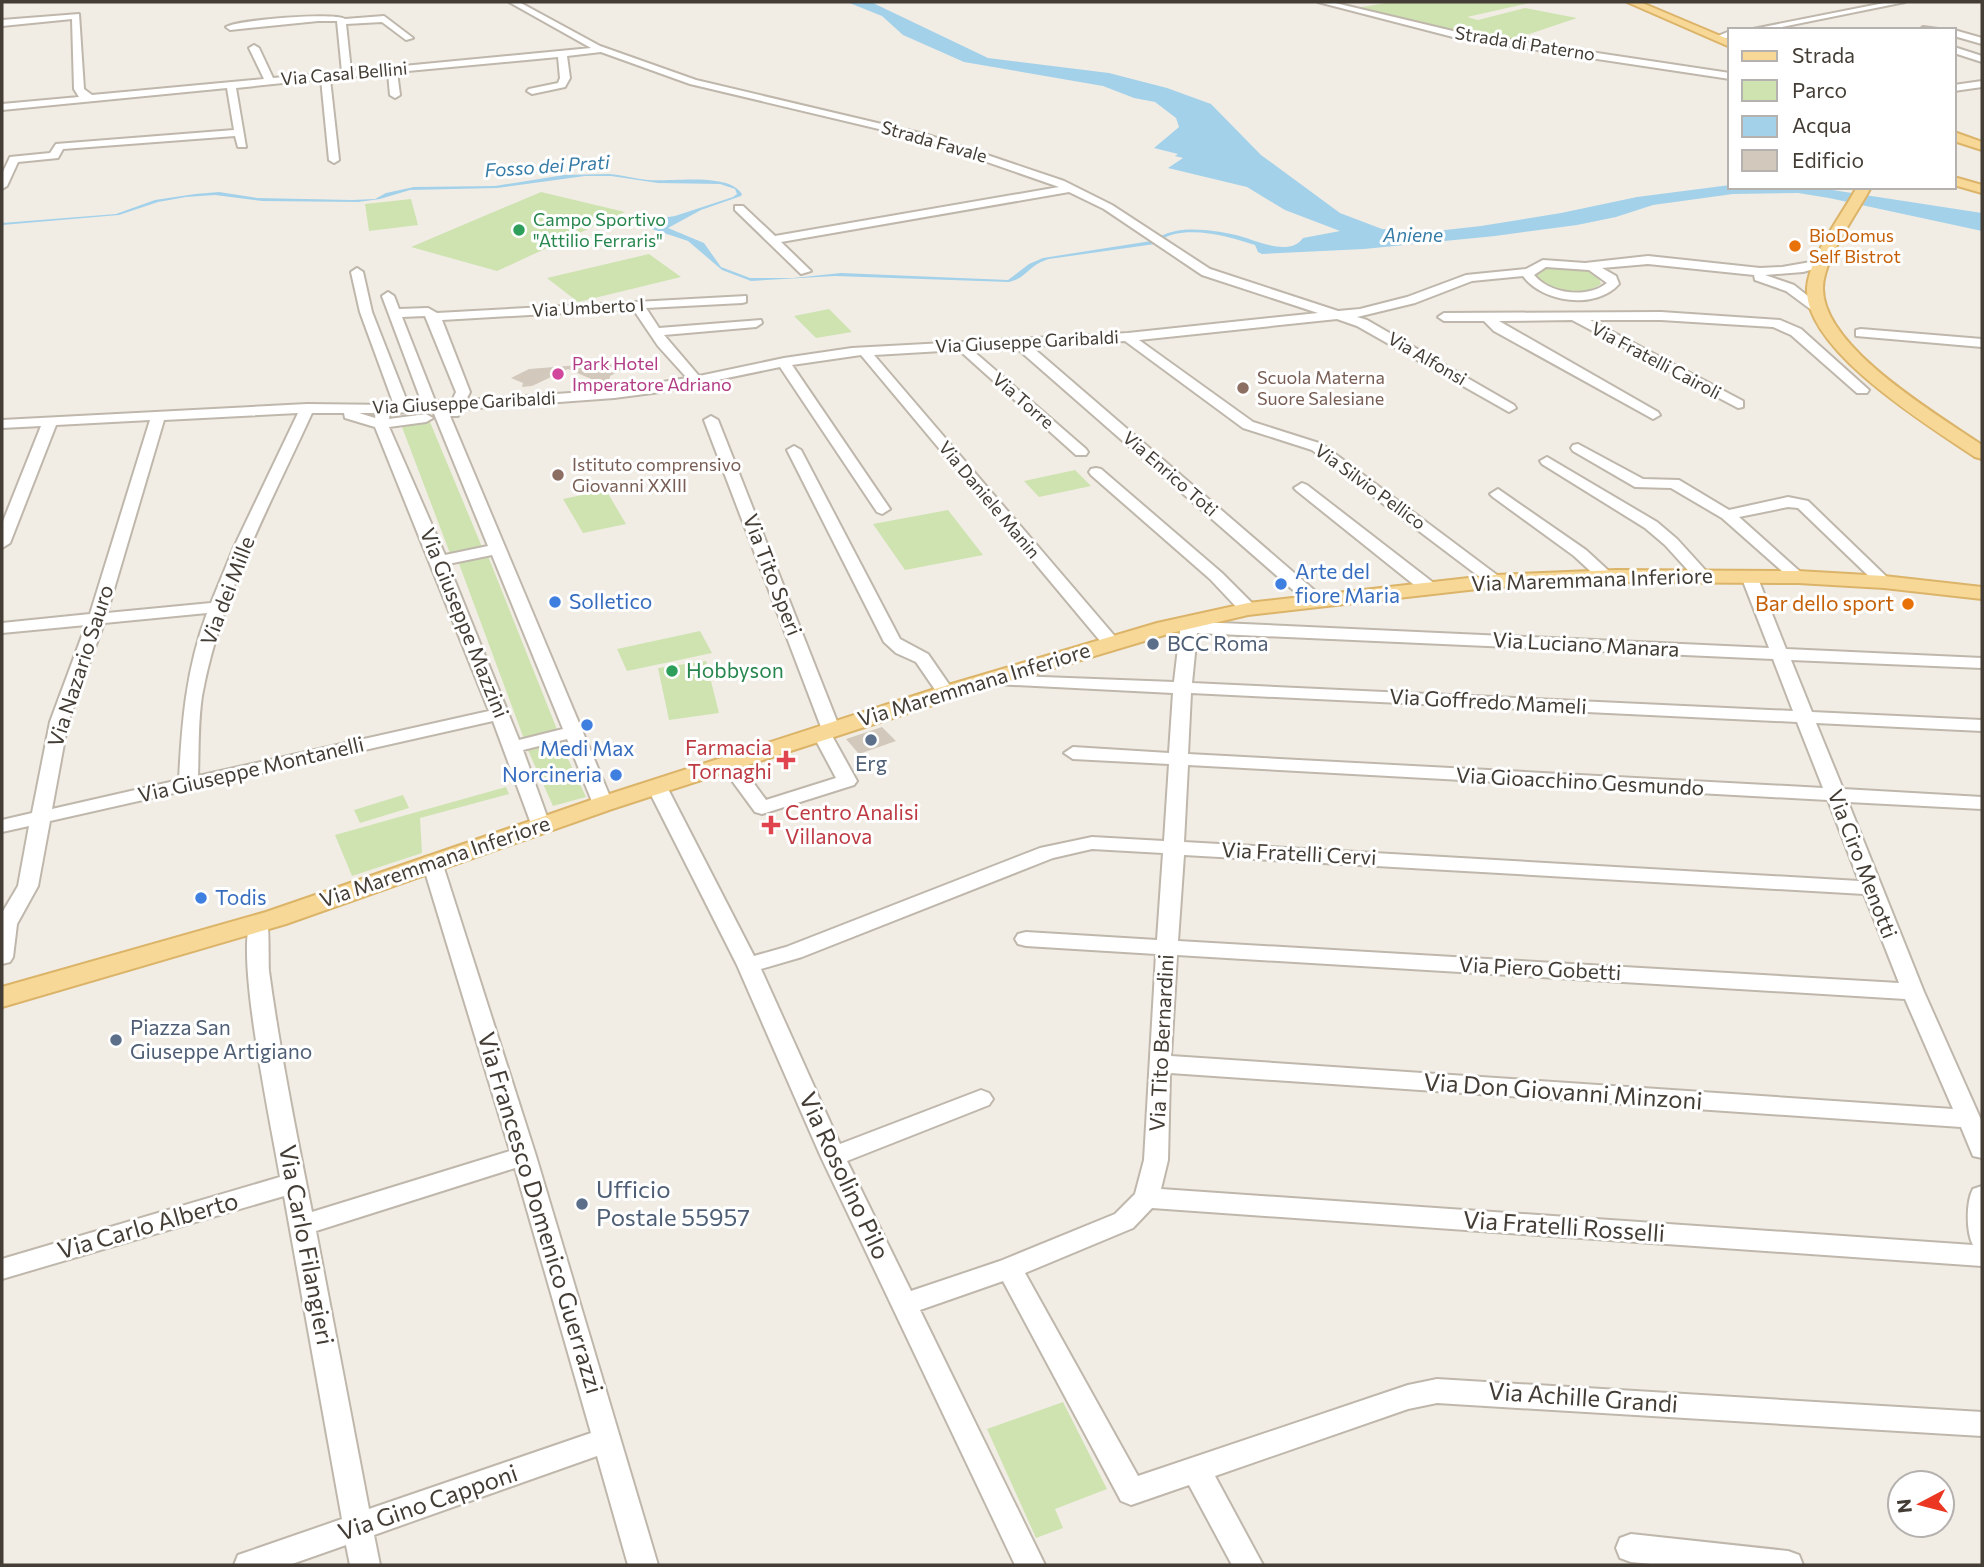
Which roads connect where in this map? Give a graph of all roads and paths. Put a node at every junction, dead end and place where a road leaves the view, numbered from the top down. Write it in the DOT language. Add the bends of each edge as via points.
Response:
graph roads {
  1 [pos="513,2"];
  2 [pos="1322,2"];
  3 [pos="1632,2"];
  4 [pos="1901,2"];
  5 [pos="1368,4"];
  6 [pos="1345,7"];
  7 [pos="342,22"];
  8 [pos="2,23"];
  9 [pos="230,27"];
  10 [pos="1763,28"];
  11 [pos="1956,34"];
  12 [pos="1728,35"];
  13 [pos="409,38"];
  14 [pos="1717,38"];
  15 [pos="1982,41"];
  16 [pos="1728,43"];
  17 [pos="254,48"];
  18 [pos="601,50"];
  19 [pos="1956,51"];
  20 [pos="562,54"];
  21 [pos="1982,58"];
  22 [pos="392,69"];
  23 [pos="347,74"];
  24 [pos="326,76"];
  25 [pos="1728,76"];
  26 [pos="270,80"];
  27 [pos="231,84"];
  28 [pos="1982,84"];
  29 [pos="1956,88"];
  30 [pos="532,91"];
  31 [pos="396,95"];
  32 [pos="89,99"];
  33 [pos="2,107"];
  34 [pos="240,133"];
  35 [pos="1956,137"];
  36 [pos="242,145"];
  37 [pos="1982,146"];
  38 [pos="334,160"];
  39 [pos="1956,183"];
  40 [pos="2,186"];
  41 [pos="1071,188"];
  42 [pos="1863,189"];
  43 [pos="1982,190"];
  44 [pos="739,208"];
  45 [pos="774,240"];
  46 [pos="1824,262"];
  47 [pos="1583,265"];
  48 [pos="805,271"];
  49 [pos="357,272"];
  50 [pos="1529,272"];
  51 [pos="1606,274"];
  52 [pos="1541,287"];
  53 [pos="1573,295"];
  54 [pos="388,296"];
  55 [pos="742,299"];
  56 [pos="1555,299"];
  57 [pos="637,305"];
  58 [pos="1817,308"];
  59 [pos="395,313"];
  60 [pos="1342,315"];
  61 [pos="435,317"];
  62 [pos="1444,317"];
  63 [pos="1558,317"];
  64 [pos="1575,317"];
  65 [pos="1489,318"];
  66 [pos="1357,321"];
  67 [pos="756,323"];
  68 [pos="655,332"];
  69 [pos="1861,333"];
  70 [pos="1132,341"];
  71 [pos="1982,343"];
  72 [pos="1025,348"];
  73 [pos="965,351"];
  74 [pos="867,355"];
  75 [pos="786,366"];
  76 [pos="696,380"];
  77 [pos="1862,390"];
  78 [pos="1738,404"];
  79 [pos="307,408"];
  80 [pos="329,408"];
  81 [pos="1509,408"];
  82 [pos="449,409"];
  83 [pos="400,410"];
  84 [pos="1653,415"];
  85 [pos="158,416"];
  86 [pos="712,421"];
  87 [pos="50,422"];
  88 [pos="380,424"];
  89 [pos="2,425"];
  90 [pos="1578,449"];
  91 [pos="794,450"];
  92 [pos="1081,452"];
  93 [pos="1982,453"];
  94 [pos="1548,461"];
  95 [pos="1096,472"];
  96 [pos="1302,488"];
  97 [pos="1498,494"];
  98 [pos="881,509"];
  99 [pos="1727,515"];
  100 [pos="2,542"];
  101 [pos="498,550"];
  102 [pos="441,561"];
  103 [pos="1701,575"];
  104 [pos="1605,576"];
  105 [pos="1749,576"];
  106 [pos="1798,577"];
  107 [pos="1496,581"];
  108 [pos="1884,582"];
  109 [pos="1429,588"];
  110 [pos="1982,593"];
  111 [pos="1315,600"];
  112 [pos="217,607"];
  113 [pos="1248,609"];
  114 [pos="97,618"];
  115 [pos="1189,624"];
  116 [pos="2,628"];
  117 [pos="1112,644"];
  118 [pos="1780,654"];
  119 [pos="1982,663"];
  120 [pos="995,679"];
  121 [pos="1182,688"];
  122 [pos="946,693"];
  123 [pos="500,714"];
  124 [pos="1805,717"];
  125 [pos="1982,725"];
  126 [pos="826,731"];
  127 [pos="572,732"];
  128 [pos="513,747"];
  129 [pos="1073,753"];
  130 [pos="1178,760"];
  131 [pos="729,763"];
  132 [pos="188,784"];
  133 [pos="657,787"];
  134 [pos="1835,795"];
  135 [pos="1982,803"];
  136 [pos="603,804"];
  137 [pos="43,817"];
  138 [pos="540,825"];
  139 [pos="2,826"];
  140 [pos="1174,846"];
  141 [pos="432,862"];
  142 [pos="1871,888"];
  143 [pos="259,923"];
  144 [pos="1026,939"];
  145 [pos="1167,949"];
  146 [pos="2,957"];
  147 [pos="748,965"];
  148 [pos="1913,992"];
  149 [pos="2,998"];
  150 [pos="1158,1064"];
  151 [pos="981,1100"];
  152 [pos="1968,1119"];
  153 [pos="1982,1149"];
  154 [pos="524,1156"];
  155 [pos="833,1157"];
  156 [pos="294,1183"];
  157 [pos="1982,1196"];
  158 [pos="1146,1198"];
  159 [pos="302,1225"];
  160 [pos="1982,1238"];
  161 [pos="1982,1256"];
  162 [pos="1009,1268"];
  163 [pos="2,1269"];
  164 [pos="905,1304"];
  165 [pos="1982,1424"];
  166 [pos="608,1440"];
  167 [pos="1196,1470"];
  168 [pos="359,1526"];
  169 [pos="1631,1548"];
  170 [pos="249,1565"];
  171 [pos="365,1565"];
  172 [pos="642,1565"];
  173 [pos="1030,1565"];
  174 [pos="1248,1565"];
  175 [pos="1788,1565"];
  1 -- 18 [label="street, Strada Favale"];
  2 -- 6 [label="street, Strada di Paterno"];
  3 -- 14 [label="main road"];
  4 -- 10 [label="street"];
  5 -- 6 [label="street"];
  6 -- 25 [label="street, Strada di Paterno" via="1457,35"];
  7 -- 9 [label="street" via="322,18"];
  7 -- 13 [label="street" via="384,19"];
  7 -- 23 [label="street"];
  8 -- 32 [label="street" via="76,16 79,91"];
  11 -- 15 [label="street"];
  12 -- 14 [label="street"];
  14 -- 16 [label="main road"];
  17 -- 26 [label="street"];
  18 -- 20 [label="street, Via Casal Bellini"];
  18 -- 41 [label="street, Strada Favale" via="716,89 940,141"];
  19 -- 21 [label="street"];
  20 -- 22 [label="street, Via Casal Bellini"];
  20 -- 30 [label="street" via="562,85"];
  22 -- 23 [label="street, Via Casal Bellini"];
  22 -- 31 [label="street"];
  23 -- 24 [label="street, Via Casal Bellini"];
  24 -- 26 [label="street, Via Casal Bellini"];
  24 -- 38 [label="street"];
  26 -- 27 [label="street, Via Casal Bellini"];
  27 -- 32 [label="street, Via Casal Bellini"];
  27 -- 34 [label="street"];
  28 -- 29 [label="street"];
  32 -- 33 [label="street, Via Casal Bellini"];
  34 -- 36 [label="street"];
  34 -- 40 [label="street" via="60,146 54,156 14,159"];
  35 -- 37 [label="main road"];
  39 -- 43 [label="main road"];
  41 -- 45 [label="street"];
  41 -- 60 [label="street, Strada Favale" via="1214,276"];
  42 -- 46 [label="main road"];
  44 -- 45 [label="street"];
  45 -- 48 [label="street"];
  46 -- 47 [label="street" via="1779,271 1646,260"];
  46 -- 58 [label="main road" via="1816,285"];
  47 -- 50 [label="street, Via Giuseppe Garibaldi" via="1544,264"];
  47 -- 51 [label="street"];
  49 -- 83 [label="street"];
  50 -- 52 [label="street" via="1530,279"];
  50 -- 60 [label="street, Via Giuseppe Garibaldi" via="1470,278 1389,307"];
  51 -- 53 [label="street" via="1612,279 1611,288"];
  51 -- 58 [label="street" via="1649,264 1739,274 1782,284"];
  52 -- 53 [label="street, Via Giuseppe Garibaldi"];
  52 -- 56 [label="street"];
  52 -- 66 [label="street, Via Giuseppe Garibaldi" via="1509,281 1486,283 1403,312"];
  53 -- 56 [label="street"];
  54 -- 59 [label="street"];
  55 -- 57 [label="street, Via Umberto I"];
  56 -- 63 [label="street"];
  57 -- 61 [label="street, Via Umberto I"];
  57 -- 68 [label="street"];
  58 -- 93 [label="main road" via="1829,332 1851,355"];
  59 -- 61 [label="street, Via Umberto I" via="428,312"];
  59 -- 82 [label="street"];
  60 -- 66 [label="street, Via Alfonsi"];
  60 -- 76 [label="street, Via Giuseppe Garibaldi" via="1128,337 852,352"];
  61 -- 82 [label="street" via="463,392"];
  62 -- 65 [label="street"];
  63 -- 64 [label="street"];
  63 -- 65 [label="street"];
  64 -- 77 [label="street" via="1661,316 1775,323 1796,332"];
  64 -- 78 [label="street, Via Fratelli Cairoli"];
  65 -- 84 [label="street" via="1499,328"];
  66 -- 70 [label="street, Via Giuseppe Garibaldi"];
  66 -- 81 [label="street, Via Alfonsi"];
  67 -- 68 [label="street"];
  68 -- 76 [label="street"];
  69 -- 71 [label="street"];
  70 -- 72 [label="street, Via Giuseppe Garibaldi"];
  70 -- 107 [label="street, Via Silvio Pellico" via="1248,425 1317,447"];
  72 -- 73 [label="street, Via Giuseppe Garibaldi"];
  72 -- 111 [label="street, Via Enrico Toti"];
  73 -- 74 [label="street, Via Giuseppe Garibaldi"];
  73 -- 92 [label="street, Via Torre"];
  74 -- 75 [label="street, Via Giuseppe Garibaldi"];
  74 -- 117 [label="street, Via Daniele Manin"];
  75 -- 82 [label="street, Via Giuseppe Garibaldi" via="631,399"];
  75 -- 98 [label="street"];
  76 -- 82 [label="street, Via Giuseppe Garibaldi" via="614,394"];
  79 -- 80 [label="street, Via Giuseppe Garibaldi"];
  79 -- 85 [label="street, Via Giuseppe Garibaldi"];
  79 -- 112 [label="street, Via dei Mille"];
  80 -- 83 [label="street, Via Giuseppe Garibaldi"];
  80 -- 88 [label="street"];
  82 -- 83 [label="street, Via Giuseppe Garibaldi"];
  82 -- 88 [label="street"];
  82 -- 101 [label="street"];
  83 -- 88 [label="street" via="382,415"];
  85 -- 87 [label="street, Via Giuseppe Garibaldi"];
  85 -- 114 [label="street, Via Nazario Sauro"];
  86 -- 126 [label="street, Via Tito Speri"];
  87 -- 89 [label="street, Via Giuseppe Garibaldi"];
  87 -- 100 [label="street"];
  88 -- 102 [label="street, Via Giuseppe Mazzini"];
  90 -- 99 [label="street" via="1640,484 1674,483"];
  91 -- 122 [label="street" via="892,640 924,660"];
  94 -- 103 [label="street" via="1651,525"];
  95 -- 113 [label="street"];
  96 -- 109 [label="street"];
  97 -- 104 [label="street"];
  99 -- 106 [label="street"];
  99 -- 108 [label="street" via="1803,503"];
  101 -- 102 [label="street"];
  101 -- 127 [label="street"];
  102 -- 123 [label="street, Via Giuseppe Mazzini"];
  103 -- 104 [label="main road, Via Maremmana Inferiore"];
  103 -- 105 [label="main road, Via Maremmana Inferiore"];
  104 -- 107 [label="main road, Via Maremmana Inferiore"];
  105 -- 106 [label="main road, Via Maremmana Inferiore"];
  105 -- 118 [label="street, Via Ciro Menotti"];
  106 -- 108 [label="main road, Via Maremmana Inferiore"];
  107 -- 109 [label="main road, Via Maremmana Inferiore"];
  108 -- 110 [label="main road, Via Maremmana Inferiore"];
  109 -- 111 [label="main road, Via Maremmana Inferiore"];
  111 -- 113 [label="main road, Via Maremmana Inferiore"];
  112 -- 114 [label="street"];
  112 -- 132 [label="street, Via dei Mille" via="192,701"];
  113 -- 115 [label="main road, Via Maremmana Inferiore"];
  114 -- 116 [label="street"];
  114 -- 137 [label="street, Via Nazario Sauro" via="59,722"];
  115 -- 117 [label="main road, Via Maremmana Inferiore"];
  115 -- 118 [label="street, Via Luciano Manara"];
  115 -- 121 [label="street, Via Tito Bernardini"];
  117 -- 120 [label="main road, Via Maremmana Inferiore"];
  118 -- 119 [label="street, Via Luciano Manara"];
  118 -- 124 [label="street, Via Ciro Menotti"];
  120 -- 121 [label="street, Via Goffredo Mameli"];
  120 -- 122 [label="main road, Via Maremmana Inferiore"];
  121 -- 124 [label="street, Via Goffredo Mameli"];
  121 -- 130 [label="street, Via Tito Bernardini"];
  122 -- 126 [label="main road, Via Maremmana Inferiore"];
  123 -- 128 [label="street, Via Giuseppe Mazzini"];
  123 -- 132 [label="street, Via Giuseppe Montanelli"];
  124 -- 125 [label="street, Via Goffredo Mameli"];
  124 -- 134 [label="street, Via Ciro Menotti"];
  126 -- 131 [label="main road, Via Maremmana Inferiore"];
  126 -- 131 [label="street, Via Tito Speri" via="847,781 762,808"];
  127 -- 128 [label="street"];
  127 -- 136 [label="street"];
  128 -- 138 [label="street, Via Giuseppe Mazzini"];
  129 -- 130 [label="street, Via Gioacchino Gesmundo"];
  130 -- 134 [label="street, Via Gioacchino Gesmundo"];
  130 -- 140 [label="street, Via Tito Bernardini"];
  131 -- 133 [label="main road, Via Maremmana Inferiore"];
  132 -- 137 [label="street, Via Giuseppe Montanelli"];
  133 -- 136 [label="main road, Via Maremmana Inferiore"];
  133 -- 147 [label="street, Via Rosolino Pilo"];
  134 -- 135 [label="street, Via Gioacchino Gesmundo"];
  134 -- 142 [label="street, Via Ciro Menotti"];
  136 -- 138 [label="main road, Via Maremmana Inferiore"];
  137 -- 139 [label="street, Via Giuseppe Montanelli"];
  137 -- 146 [label="street, Via Nazario Sauro" via="27,890 3,932"];
  138 -- 141 [label="main road, Via Maremmana Inferiore"];
  140 -- 142 [label="street, Via Fratelli Cervi"];
  140 -- 145 [label="street, Via Tito Bernardini"];
  140 -- 147 [label="street, Via Fratelli Cervi" via="1101,843 1053,851 794,952"];
  141 -- 143 [label="main road, Via Maremmana Inferiore"];
  141 -- 154 [label="street, Via Francesco Domenico Guerrazzi"];
  142 -- 148 [label="street, Via Ciro Menotti"];
  143 -- 149 [label="main road, Via Maremmana Inferiore"];
  143 -- 156 [label="street, Via Carlo Filangieri" via="256,950 266,1033"];
  144 -- 145 [label="street, Via Piero Gobetti"];
  145 -- 148 [label="street, Via Piero Gobetti"];
  145 -- 150 [label="street, Via Tito Bernardini"];
  147 -- 155 [label="street, Via Rosolino Pilo"];
  148 -- 152 [label="street, Via Ciro Menotti"];
  150 -- 152 [label="street, Via Don Giovanni Minzoni"];
  150 -- 158 [label="street, Via Tito Bernardini" via="1156,1160"];
  151 -- 155 [label="street"];
  152 -- 153 [label="street, Via Ciro Menotti"];
  154 -- 159 [label="street"];
  154 -- 166 [label="street, Via Francesco Domenico Guerrazzi"];
  155 -- 164 [label="street, Via Rosolino Pilo"];
  156 -- 159 [label="street, Via Carlo Filangieri"];
  156 -- 163 [label="street, Via Carlo Alberto"];
  157 -- 160 [label="street"];
  158 -- 161 [label="street, Via Fratelli Rosselli"];
  158 -- 162 [label="street" via="1124,1221"];
  159 -- 168 [label="street, Via Carlo Filangieri"];
  162 -- 164 [label="street"];
  162 -- 167 [label="street" via="1130,1492"];
  164 -- 173 [label="street, Via Rosolino Pilo"];
  165 -- 167 [label="street, Via Achille Grandi" via="1446,1391 1408,1397"];
  166 -- 168 [label="street, Via Gino Capponi"];
  166 -- 172 [label="street, Via Francesco Domenico Guerrazzi"];
  167 -- 174 [label="street"];
  168 -- 170 [label="street, Via Gino Capponi"];
  168 -- 171 [label="street, Via Carlo Filangieri"];
  169 -- 175 [label="street"];
}
